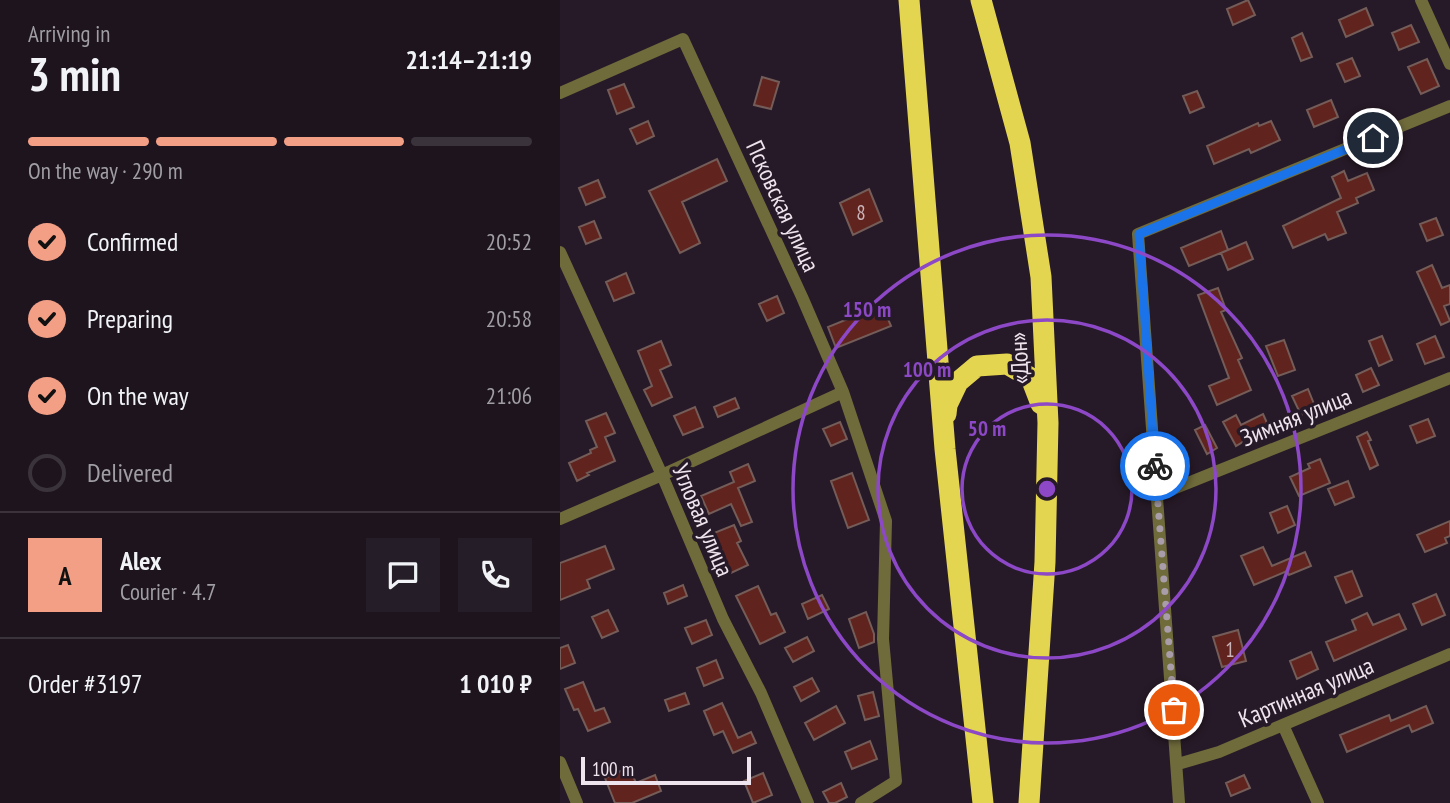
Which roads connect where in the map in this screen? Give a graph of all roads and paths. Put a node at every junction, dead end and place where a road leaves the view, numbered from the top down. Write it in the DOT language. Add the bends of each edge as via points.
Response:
graph roads {
  1 [pos="909,0"];
  2 [pos="981,0"];
  3 [pos="1421,0"];
  4 [pos="1450,64"];
  5 [pos="560,93"];
  6 [pos="1450,106"];
  7 [pos="560,253"];
  8 [pos="1450,378"];
  9 [pos="843,392"];
  10 [pos="1048,423"];
  11 [pos="945,449"];
  12 [pos="662,475"];
  13 [pos="1158,495"];
  14 [pos="560,519"];
  15 [pos="1450,654"];
  16 [pos="1283,725"];
  17 [pos="560,762"];
  18 [pos="1178,764"];
  19 [pos="577,803"];
  20 [pos="808,803"];
  21 [pos="861,803"];
  22 [pos="983,803"];
  23 [pos="1029,803"];
  24 [pos="1179,803"];
  25 [pos="1318,803"];
  1 -- 11 [label="highway"];
  2 -- 10 [label="highway, «Дон»" via="1020,143 1041,277"];
  3 -- 4 [label="street"];
  5 -- 9 [label="street, Псковская улица" via="683,39"];
  6 -- 13 [label="street" via="1139,234"];
  7 -- 12 [label="street, Угловая улица"];
  8 -- 13 [label="street, Зимняя улица"];
  9 -- 12 [label="street"];
  9 -- 21 [label="street, Псковская улица" via="887,521 883,639 897,781"];
  10 -- 11 [label="highway" via="1031,378 1007,364 977,366 958,382 947,405"];
  10 -- 23 [label="highway, «Дон»" via="1045,562"];
  11 -- 22 [label="highway"];
  12 -- 14 [label="street"];
  12 -- 20 [label="street, Угловая улица"];
  13 -- 18 [label="street"];
  15 -- 16 [label="street, Картинная улица"];
  16 -- 18 [label="street, Картинная улица"];
  16 -- 25 [label="street"];
  17 -- 19 [label="street"];
  18 -- 24 [label="street"];
}
